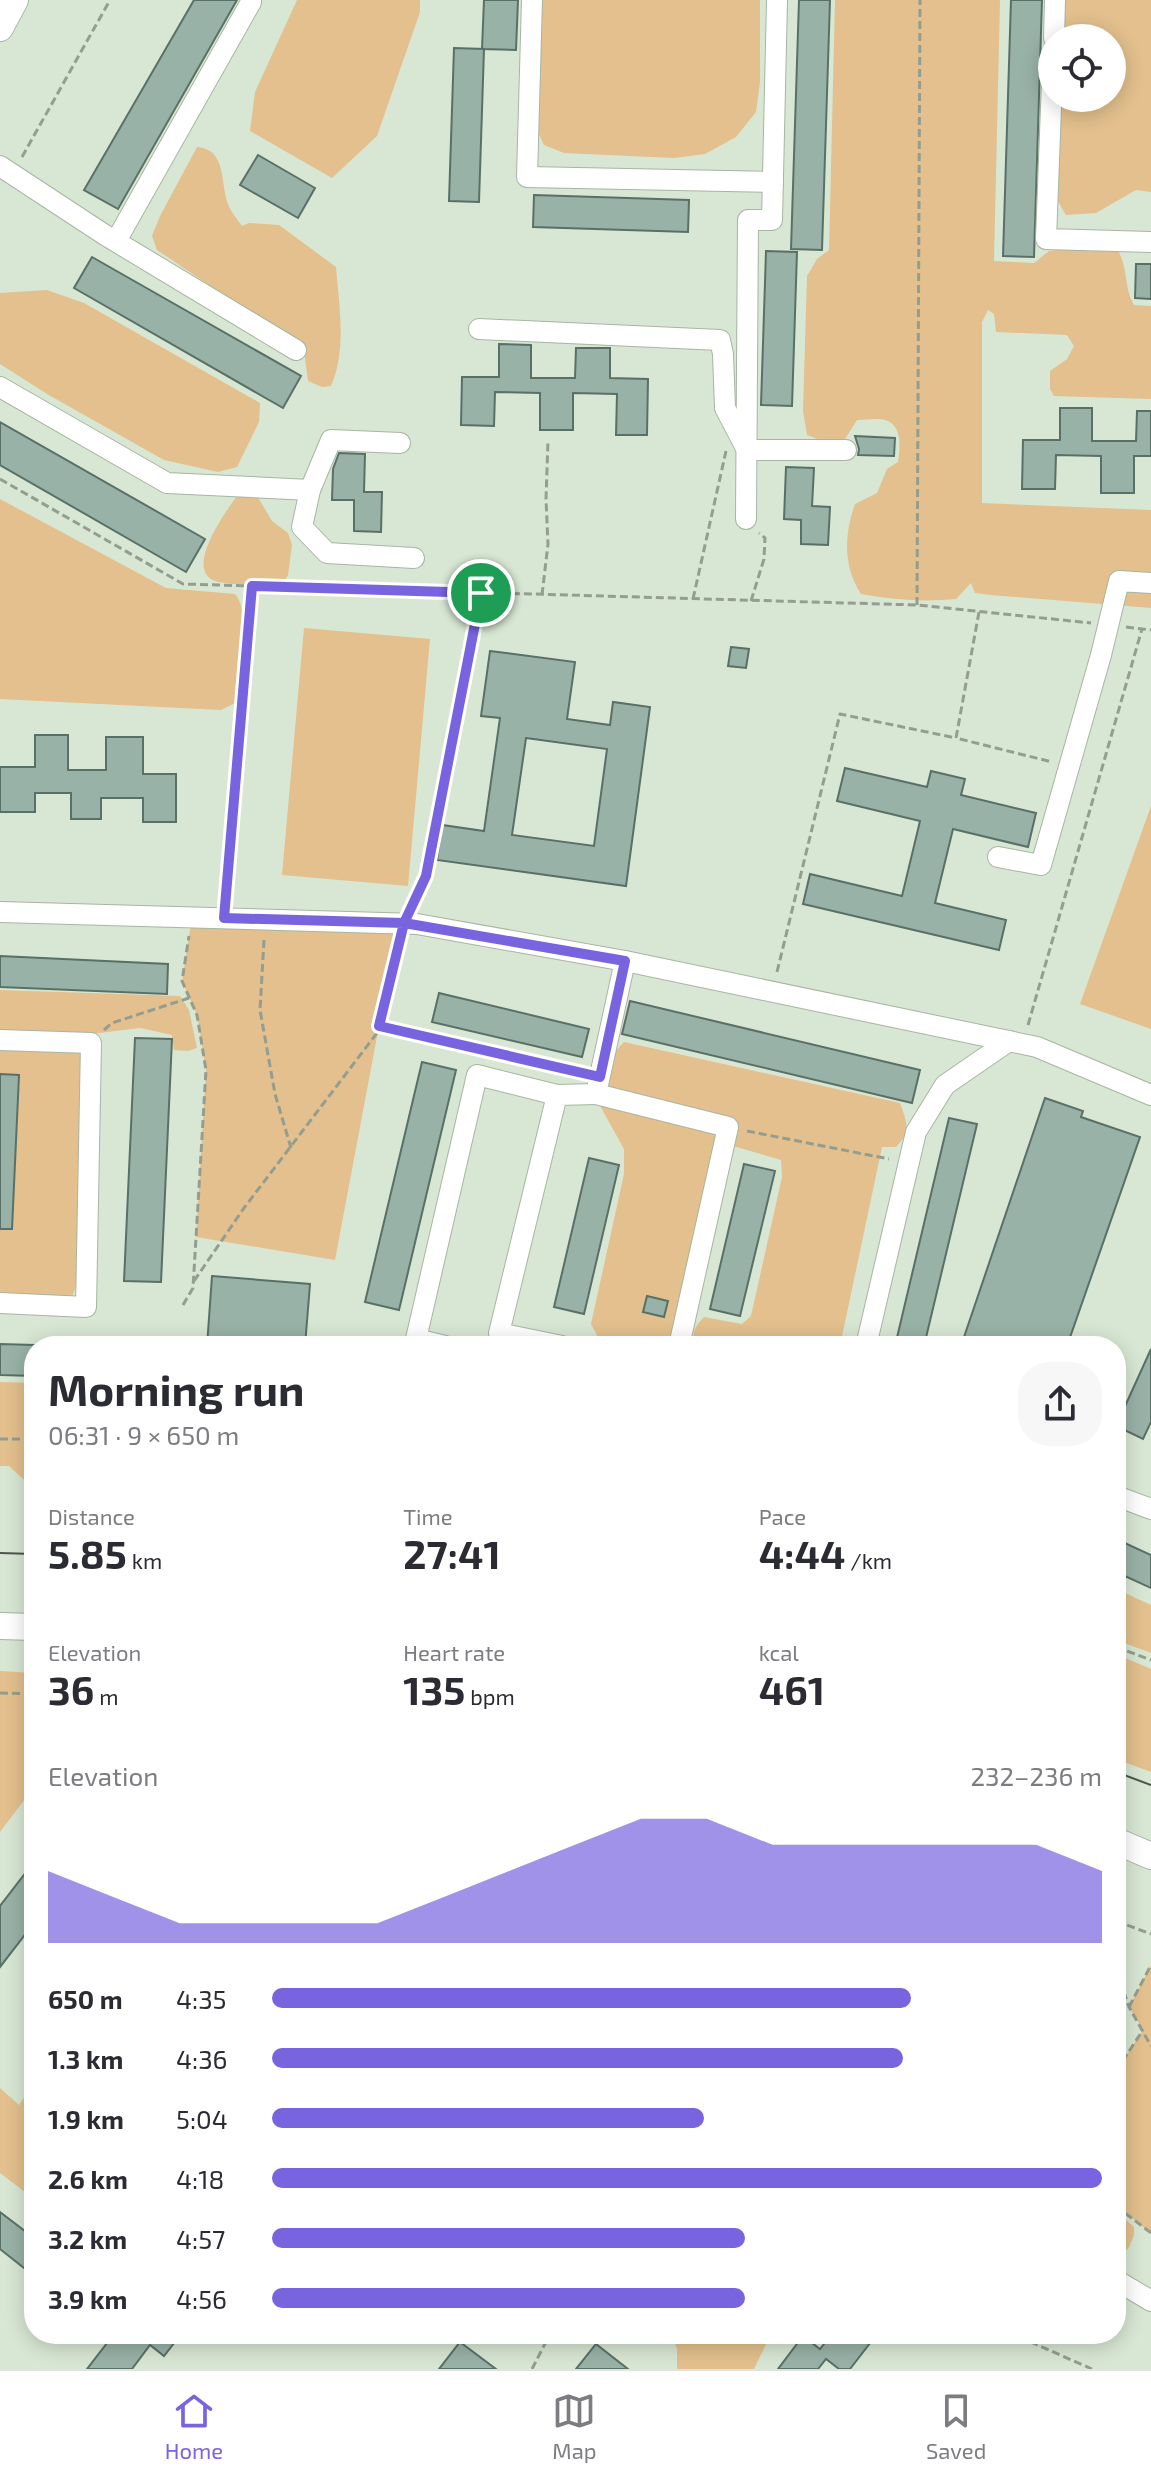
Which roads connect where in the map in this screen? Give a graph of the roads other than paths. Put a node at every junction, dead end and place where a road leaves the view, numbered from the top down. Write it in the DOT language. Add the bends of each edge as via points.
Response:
graph roads {
  1 [pos="15,0"];
  2 [pos="251,0"];
  3 [pos="532,0"];
  4 [pos="777,0"];
  5 [pos="1055,0"];
  6 [pos="1054,24"];
  7 [pos="0,28"];
  8 [pos="1051,112"];
  9 [pos="6,170"];
  10 [pos="773,182"];
  11 [pos="116,241"];
  12 [pos="1151,242"];
  13 [pos="479,329"];
  14 [pos="296,350"];
  15 [pos="0,387"];
  16 [pos="743,442"];
  17 [pos="400,443"];
  18 [pos="846,450"];
  19 [pos="310,490"];
  20 [pos="746,519"];
  21 [pos="414,558"];
  22 [pos="1151,583"];
  23 [pos="998,857"];
  24 [pos="0,912"];
  25 [pos="625,961"];
  26 [pos="0,1040"];
  27 [pos="1016,1043"];
  28 [pos="598,1085"];
  29 [pos="557,1095"];
  30 [pos="1151,1095"];
  31 [pos="0,1303"];
  32 [pos="417,1336"];
  33 [pos="497,1336"];
  34 [pos="681,1336"];
  35 [pos="868,1336"];
  36 [pos="1126,1500"];
  37 [pos="1151,1509"];
  38 [pos="0,1626"];
  39 [pos="24,1627"];
  40 [pos="1126,1845"];
  41 [pos="1151,1856"];
  42 [pos="1126,2286"];
  43 [pos="1151,2301"];
  1 -- 7 [label="main road"];
  2 -- 11 [label="lane"];
  3 -- 10 [label="lane" via="527,177"];
  4 -- 10 [label="lane"];
  5 -- 6 [label="lane"];
  8 -- 12 [label="lane" via="1046,239"];
  9 -- 11 [label="lane"];
  10 -- 16 [label="lane" via="772,220 748,220"];
  11 -- 14 [label="lane"];
  13 -- 16 [label="lane" via="720,340 725,408"];
  15 -- 19 [label="lane" via="167,483"];
  16 -- 18 [label="lane"];
  16 -- 20 [label="lane"];
  17 -- 19 [label="lane" via="331,440"];
  19 -- 21 [label="lane" via="302,527 327,553"];
  22 -- 23 [label="lane" via="1119,581 1041,865"];
  24 -- 25 [label="lane" via="404,923"];
  25 -- 27 [label="lane"];
  25 -- 28 [label="lane"];
  26 -- 31 [label="lane" via="91,1043 86,1307"];
  27 -- 30 [label="lane"];
  27 -- 35 [label="lane" via="945,1085 916,1132"];
  28 -- 29 [label="lane"];
  28 -- 34 [label="lane" via="728,1127"];
  29 -- 32 [label="lane" via="477,1075"];
  29 -- 33 [label="lane"];
  36 -- 37 [label="lane"];
  38 -- 39 [label="main road"];
  40 -- 41 [label="main road"];
  42 -- 43 [label="lane"];
}
